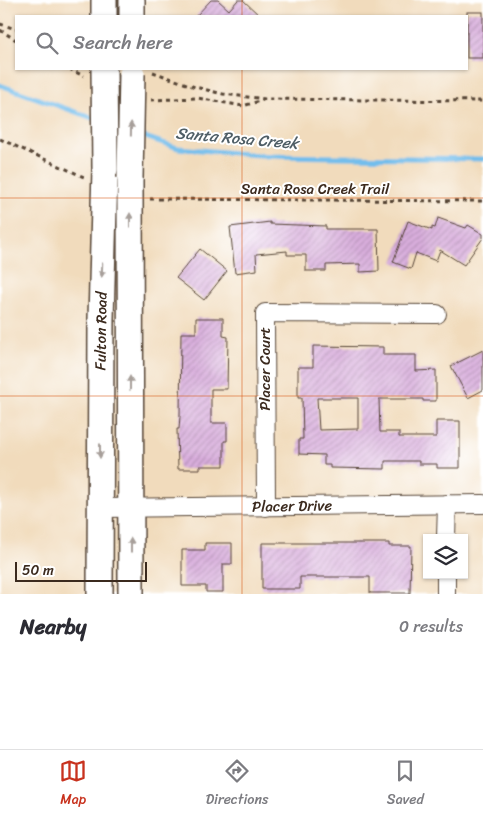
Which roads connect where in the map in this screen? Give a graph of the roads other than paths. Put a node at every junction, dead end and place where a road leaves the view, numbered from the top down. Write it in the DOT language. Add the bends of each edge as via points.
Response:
graph roads {
  1 [pos="104,0"];
  2 [pos="132,0"];
  3 [pos="104,15"];
  4 [pos="132,15"];
  5 [pos="137,71"];
  6 [pos="98,73"];
  7 [pos="437,314"];
  8 [pos="447,504"];
  9 [pos="483,504"];
  10 [pos="266,507"];
  11 [pos="100,508"];
  12 [pos="131,508"];
  13 [pos="446,534"];
  14 [pos="446,579"];
  15 [pos="100,594"];
  16 [pos="131,594"];
  17 [pos="446,594"];
  1 -- 3 [label="main road"];
  2 -- 4 [label="main road"];
  12 -- 5 [label="main road, Fulton Road, one-way, bridge" via="130,178"];
  6 -- 11 [label="main road, Fulton Road, one-way, bridge" via="95,174 101,319"];
  7 -- 10 [label="street, Placer Court" via="265,313"];
  8 -- 9 [label="street, Placer Drive"];
  8 -- 10 [label="street, Placer Drive"];
  8 -- 13 [label="street"];
  10 -- 12 [label="street, Placer Drive"];
  11 -- 12 [label="street, Placer Drive"];
  11 -- 15 [label="main road, Fulton Road"];
  16 -- 12 [label="main road, Fulton Road, one-way"];
  14 -- 17 [label="street"];
}
